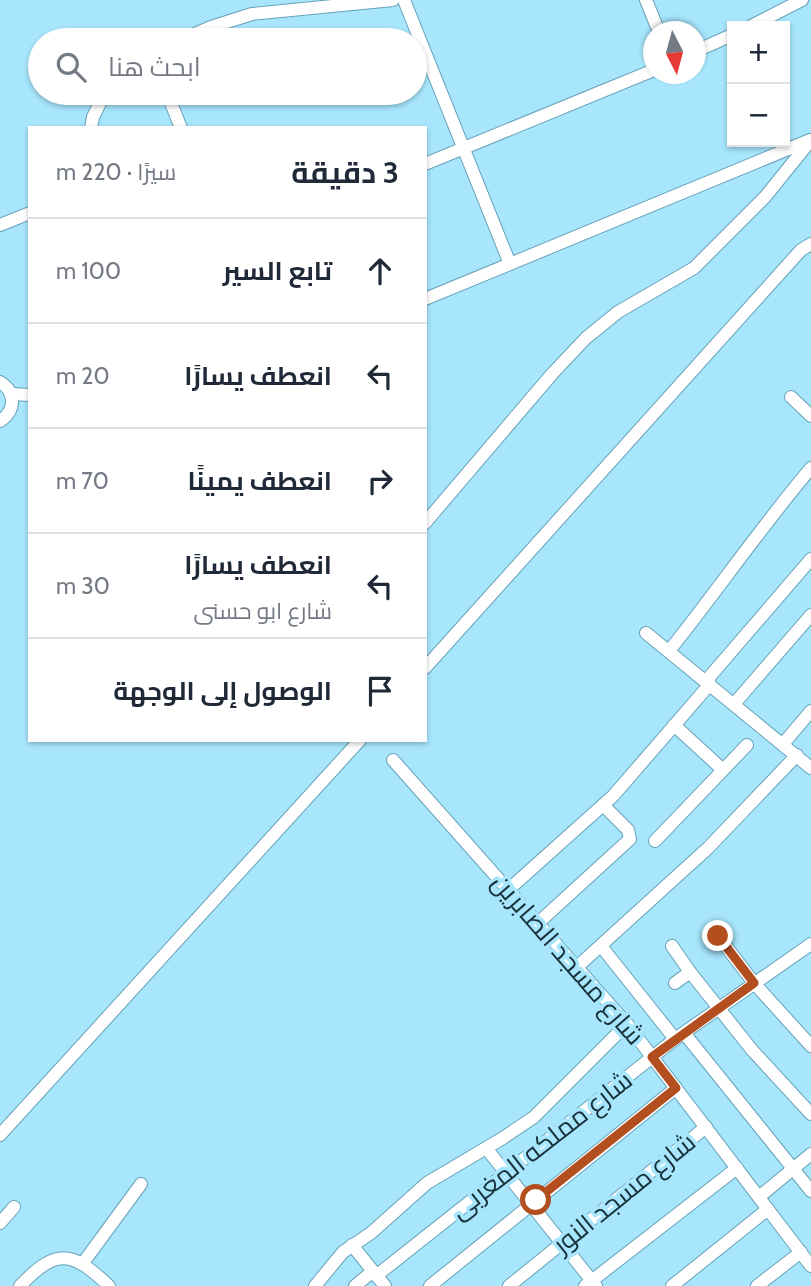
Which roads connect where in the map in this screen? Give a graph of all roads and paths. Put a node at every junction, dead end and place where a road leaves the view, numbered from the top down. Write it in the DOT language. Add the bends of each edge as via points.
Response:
graph roads {
  1 [pos="393,0"];
  2 [pos="404,0"];
  3 [pos="646,0"];
  4 [pos="802,0"];
  5 [pos="655,21"];
  6 [pos="761,21"];
  7 [pos="209,28"];
  8 [pos="415,28"];
  9 [pos="727,37"];
  10 [pos="706,46"];
  11 [pos="427,58"];
  12 [pos="643,74"];
  13 [pos="99,105"];
  14 [pos="172,105"];
  15 [pos="91,126"];
  16 [pos="180,126"];
  17 [pos="810,140"];
  18 [pos="463,149"];
  19 [pos="427,163"];
  20 [pos="28,214"];
  21 [pos="0,225"];
  22 [pos="811,244"];
  23 [pos="510,264"];
  24 [pos="427,298"];
  25 [pos="0,382"];
  26 [pos="12,394"];
  27 [pos="28,395"];
  28 [pos="791,397"];
  29 [pos="811,416"];
  30 [pos="0,421"];
  31 [pos="811,468"];
  32 [pos="427,521"];
  33 [pos="811,559"];
  34 [pos="811,615"];
  35 [pos="646,633"];
  36 [pos="669,652"];
  37 [pos="427,666"];
  38 [pos="708,683"];
  39 [pos="734,704"];
  40 [pos="811,710"];
  41 [pos="674,725"];
  42 [pos="358,742"];
  43 [pos="783,744"];
  44 [pos="747,745"];
  45 [pos="797,755"];
  46 [pos="393,760"];
  47 [pos="811,768"];
  48 [pos="723,770"];
  49 [pos="603,805"];
  50 [pos="655,841"];
  51 [pos="508,890"];
  52 [pos="538,923"];
  53 [pos="718,936"];
  54 [pos="601,946"];
  55 [pos="672,946"];
  56 [pos="808,951"];
  57 [pos="577,967"];
  58 [pos="690,972"];
  59 [pos="675,983"];
  60 [pos="754,983"];
  61 [pos="719,1008"];
  62 [pos="627,1024"];
  63 [pos="679,1036"];
  64 [pos="811,1046"];
  65 [pos="652,1057"];
  66 [pos="676,1088"];
  67 [pos="811,1114"];
  68 [pos="706,1127"];
  69 [pos="0,1135"];
  70 [pos="486,1148"];
  71 [pos="811,1154"];
  72 [pos="737,1168"];
  73 [pos="794,1169"];
  74 [pos="506,1173"];
  75 [pos="141,1184"];
  76 [pos="811,1191"];
  77 [pos="759,1197"];
  78 [pos="531,1205"];
  79 [pos="14,1207"];
  80 [pos="768,1209"];
  81 [pos="0,1223"];
  82 [pos="562,1243"];
  83 [pos="352,1245"];
  84 [pos="800,1252"];
  85 [pos="83,1263"];
  86 [pos="811,1266"];
  87 [pos="378,1278"];
  88 [pos="27,1284"];
  89 [pos="591,1284"];
  90 [pos="110,1286"];
  91 [pos="315,1286"];
  92 [pos="355,1286"];
  93 [pos="430,1286"];
  94 [pos="509,1286"];
  95 [pos="672,1286"];
  96 [pos="757,1286"];
  1 -- 7 [label="street" via="252,14"];
  2 -- 8 [label="street"];
  3 -- 5 [label="street"];
  4 -- 6 [label="street"];
  9 -- 10 [label="street"];
  11 -- 18 [label="street"];
  12 -- 18 [label="street"];
  13 -- 15 [label="street"];
  14 -- 16 [label="street"];
  17 -- 23 [label="street"];
  17 -- 32 [label="street" via="765,197 694,268 618,312 586,338"];
  18 -- 19 [label="street"];
  18 -- 23 [label="street"];
  20 -- 21 [label="street"];
  22 -- 37 [label="street"];
  23 -- 24 [label="street"];
  25 -- 26 [label="street"];
  26 -- 27 [label="street"];
  26 -- 30 [label="street" via="12,407"];
  28 -- 29 [label="street"];
  31 -- 36 [label="street"];
  33 -- 38 [label="street"];
  34 -- 39 [label="street"];
  35 -- 36 [label="street"];
  36 -- 38 [label="street"];
  38 -- 39 [label="street"];
  38 -- 41 [label="street"];
  39 -- 43 [label="street"];
  40 -- 43 [label="street"];
  41 -- 48 [label="street"];
  41 -- 49 [label="street"];
  42 -- 69 [label="street"];
  43 -- 45 [label="street"];
  44 -- 48 [label="street"];
  45 -- 47 [label="street"];
  45 -- 54 [label="street" via="708,848"];
  46 -- 51 [label="street, شارع مسجد الصابرين"];
  48 -- 50 [label="street"];
  49 -- 51 [label="street"];
  49 -- 52 [label="street" via="631,839"];
  51 -- 52 [label="street, شارع مسجد الصابرين"];
  52 -- 57 [label="street, شارع مسجد الصابرين"];
  53 -- 60 [label="street"];
  54 -- 57 [label="street"];
  54 -- 63 [label="street"];
  55 -- 58 [label="street"];
  56 -- 60 [label="street, شارع مملكه المغربى"];
  57 -- 62 [label="street, شارع مسجد الصابرين"];
  58 -- 59 [label="street"];
  58 -- 61 [label="street"];
  60 -- 61 [label="street, شارع مملكه المغربى"];
  60 -- 64 [label="street"];
  61 -- 63 [label="street, شارع مملكه المغربى"];
  61 -- 67 [label="street"];
  62 -- 65 [label="street, شارع مسجد الصابرين"];
  62 -- 70 [label="street" via="534,1117"];
  63 -- 65 [label="street, شارع مملكه المغربى"];
  63 -- 73 [label="street"];
  65 -- 66 [label="street, شارع مسجد الصابرين"];
  65 -- 74 [label="street, شارع مملكه المغربى"];
  66 -- 68 [label="street, شارع مسجد الصابرين"];
  66 -- 78 [label="street"];
  68 -- 72 [label="street, شارع مسجد الصابرين"];
  68 -- 82 [label="street, شارع مسجد النور"];
  70 -- 74 [label="street"];
  70 -- 83 [label="street" via="427,1183"];
  71 -- 73 [label="street"];
  72 -- 77 [label="street, شارع مسجد الصابرين"];
  72 -- 89 [label="street"];
  73 -- 76 [label="street"];
  73 -- 77 [label="street"];
  74 -- 78 [label="street"];
  74 -- 87 [label="street, شارع مملكه المغربى"];
  75 -- 85 [label="street"];
  77 -- 80 [label="street, شارع مسجد الصابرين"];
  78 -- 82 [label="street"];
  78 -- 93 [label="street"];
  79 -- 81 [label="street"];
  80 -- 84 [label="street, شارع مسجد الصابرين"];
  80 -- 95 [label="street"];
  82 -- 89 [label="street"];
  82 -- 94 [label="street, شارع مسجد النور"];
  83 -- 87 [label="street"];
  83 -- 91 [label="street"];
  84 -- 86 [label="street, شارع مسجد الصابرين"];
  84 -- 96 [label="street"];
  85 -- 88 [label="street" via="57,1258 37,1268"];
  85 -- 90 [label="street"];
  87 -- 92 [label="street, شارع مملكه المغربى"];
}
